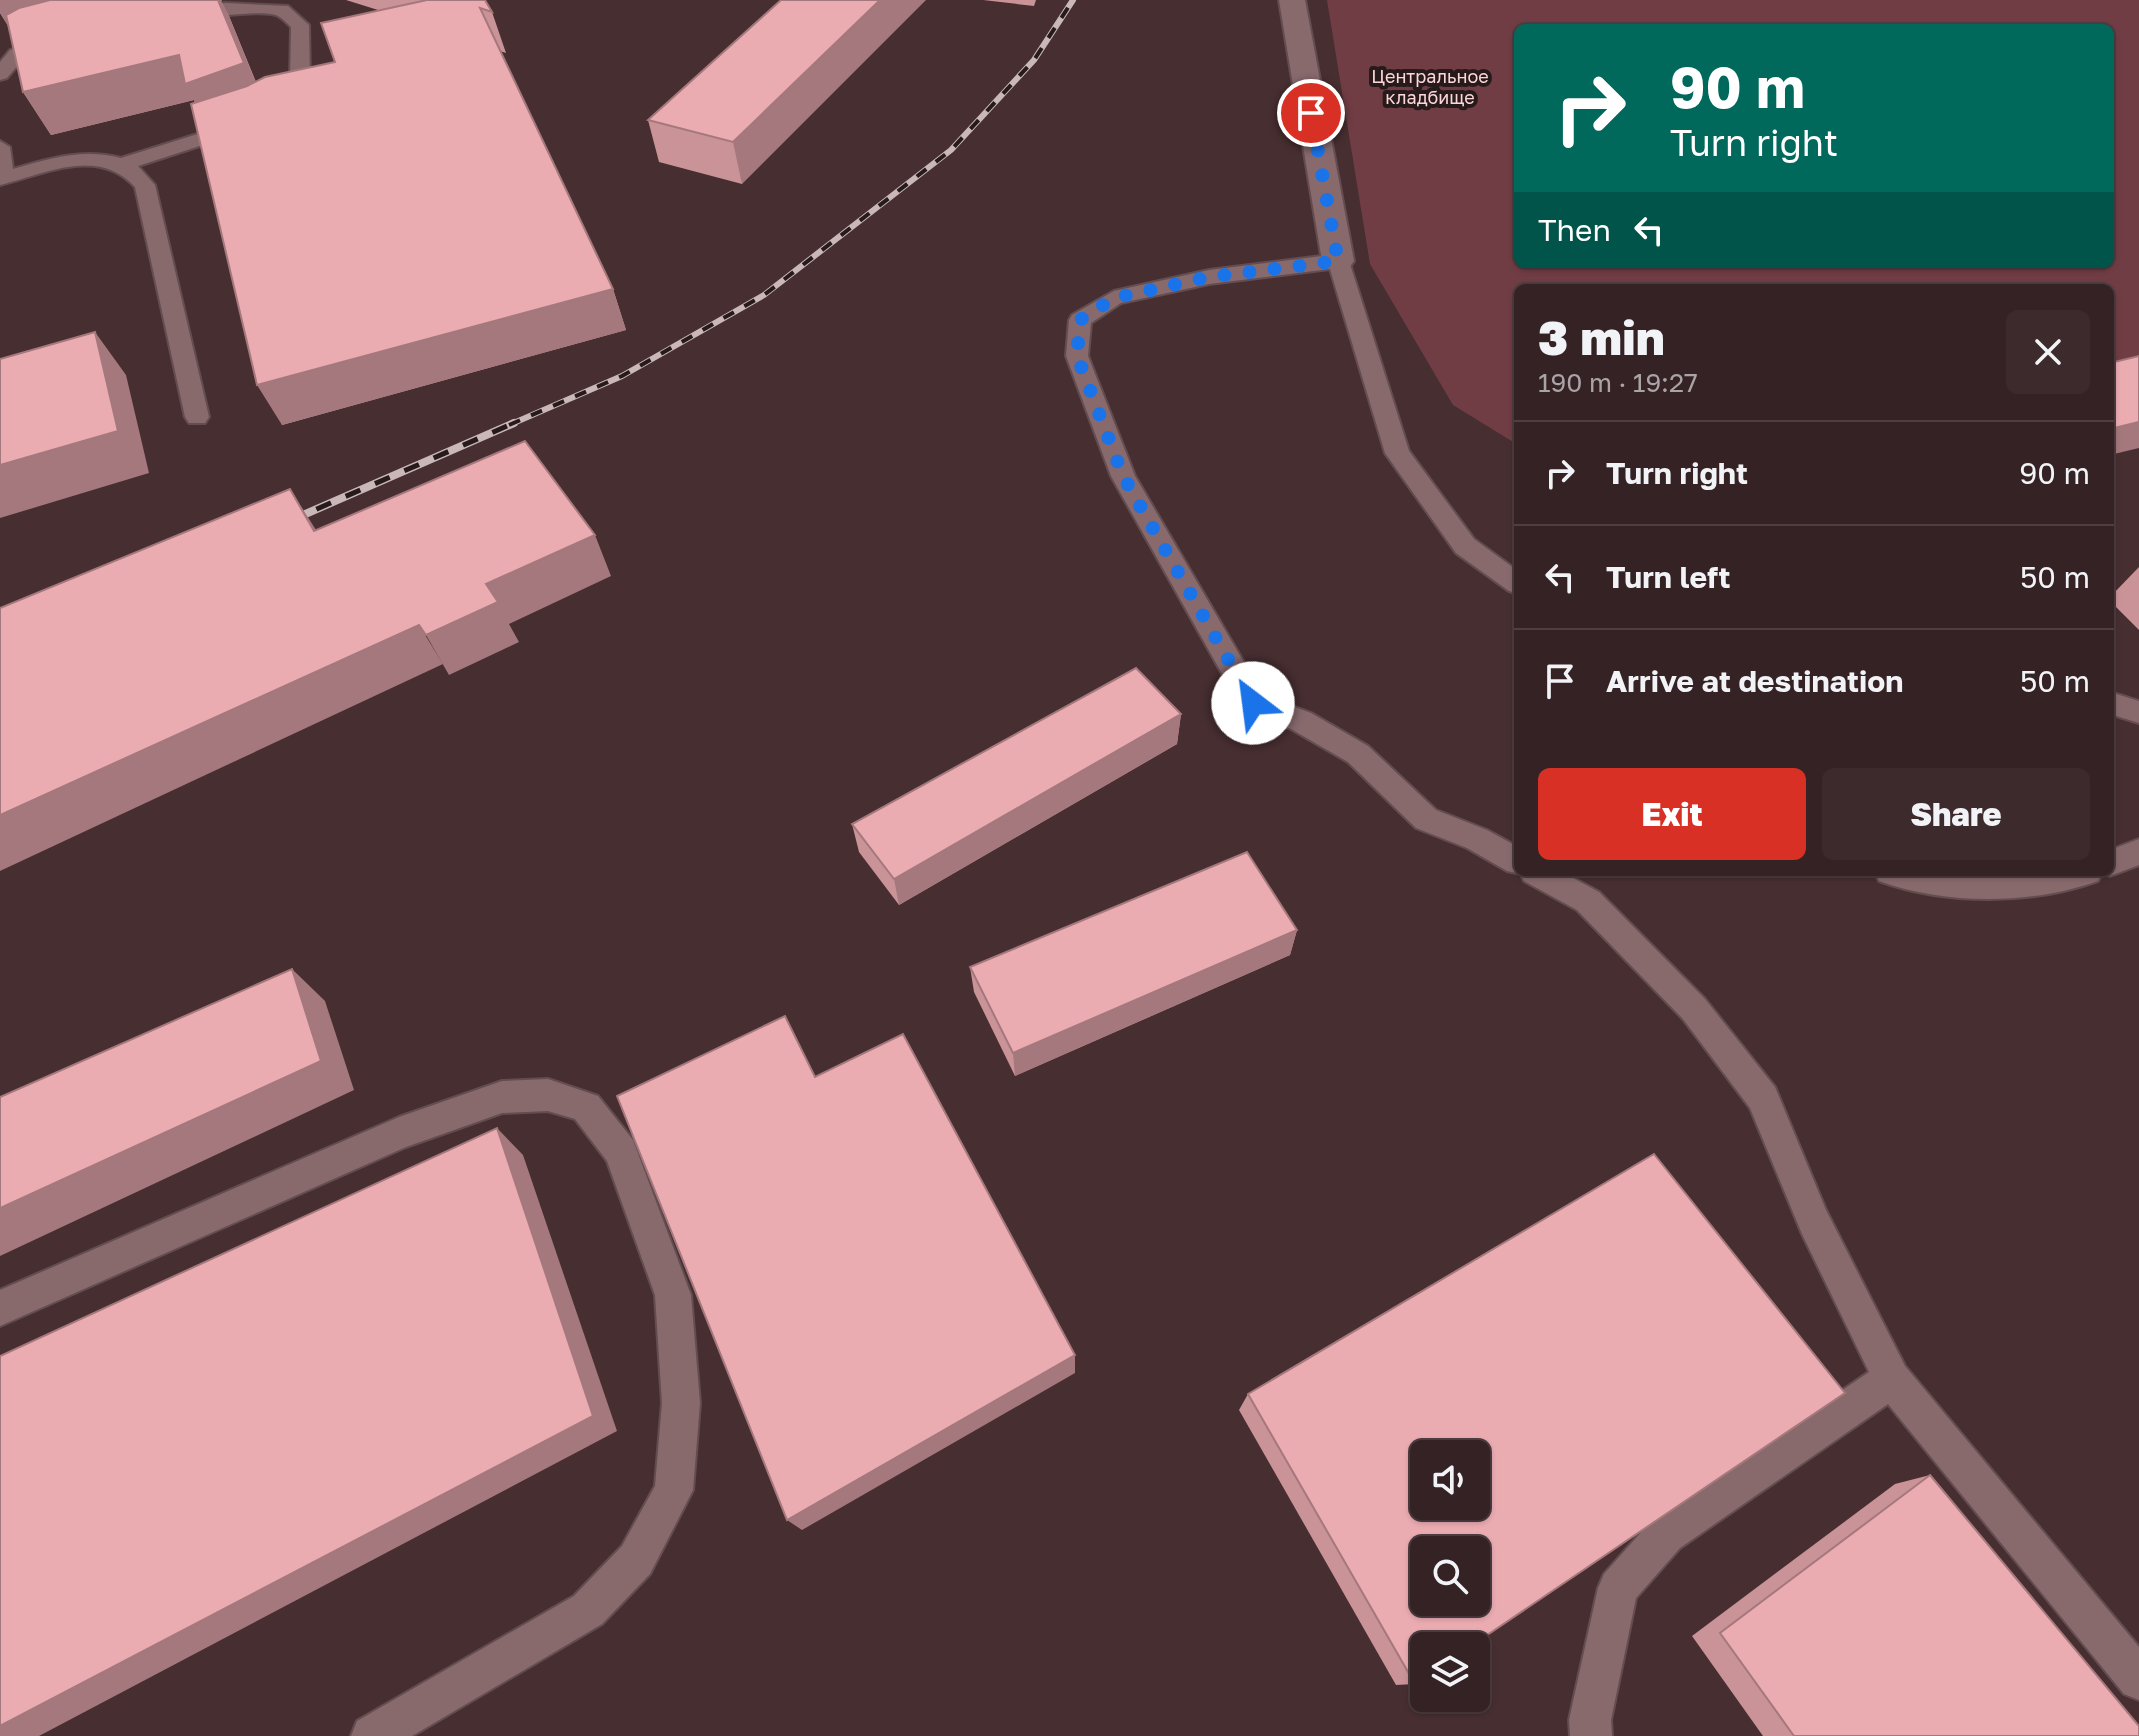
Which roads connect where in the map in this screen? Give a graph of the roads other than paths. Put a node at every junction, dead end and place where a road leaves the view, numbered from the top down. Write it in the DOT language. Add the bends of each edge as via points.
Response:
graph roads {
  1 [pos="1292,0"];
  2 [pos="165,14"];
  3 [pos="67,37"];
  4 [pos="0,74"];
  5 [pos="0,147"];
  6 [pos="123,164"];
  7 [pos="2,178"];
  8 [pos="1338,261"];
  9 [pos="197,417"];
  10 [pos="1514,581"];
  11 [pos="2114,704"];
  12 [pos="2139,712"];
  13 [pos="2139,852"];
  14 [pos="1514,860"];
  15 [pos="2114,861"];
  16 [pos="1542,876"];
  17 [pos="1901,876"];
  18 [pos="2076,876"];
  19 [pos="0,1308"];
  20 [pos="1892,1379"];
  21 [pos="2139,1679"];
  22 [pos="372,1736"];
  23 [pos="1591,1736"];
  1 -- 8 [label="street"];
  2 -- 6 [label="lane" via="282,10 300,25 300,81 286,106 266,117"];
  3 -- 4 [label="lane" via="17,54"];
  5 -- 7 [label="lane"];
  6 -- 7 [label="lane" via="65,162"];
  6 -- 9 [label="lane" via="145,185"];
  8 -- 10 [label="lane" via="1397,453 1465,546"];
  8 -- 14 [label="lane" via="1209,277 1114,298 1080,320 1077,356 1123,476 1253,703 1301,721 1358,754 1426,819"];
  11 -- 12 [label="lane"];
  13 -- 15 [label="lane"];
  16 -- 20 [label="lane" via="1588,901 1694,1009 1763,1098 1814,1222"];
  17 -- 18 [label="lane" via="1987,884"];
  19 -- 22 [label="lane" via="399,1133 502,1097 548,1095 586,1107 621,1152 673,1295 681,1403 674,1490 636,1560 588,1610"];
  20 -- 21 [label="lane"];
  20 -- 23 [label="lane" via="1666,1534 1618,1588"];
}
